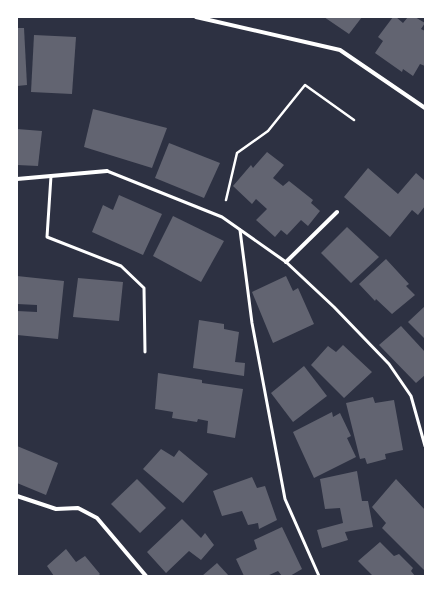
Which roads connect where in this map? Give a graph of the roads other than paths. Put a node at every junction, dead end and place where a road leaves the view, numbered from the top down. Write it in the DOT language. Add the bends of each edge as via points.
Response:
graph roads {
  1 [pos="196,17"];
  2 [pos="425,108"];
  3 [pos="107,171"];
  4 [pos="51,176"];
  5 [pos="17,179"];
  6 [pos="337,212"];
  7 [pos="240,230"];
  8 [pos="286,262"];
  9 [pos="144,352"];
  10 [pos="425,446"];
  11 [pos="17,496"];
  12 [pos="146,576"];
  13 [pos="319,576"];
  1 -- 2 [label="street" via="340,50"];
  3 -- 4 [label="street"];
  3 -- 7 [label="lane" via="222,216"];
  4 -- 5 [label="street"];
  4 -- 9 [label="lane" via="47,237 121,266 144,288"];
  6 -- 8 [label="street"];
  7 -- 8 [label="lane"];
  7 -- 13 [label="lane" via="252,323 285,499"];
  8 -- 10 [label="lane" via="389,364 411,396"];
  11 -- 12 [label="street" via="56,509 78,508 96,518"];
}
